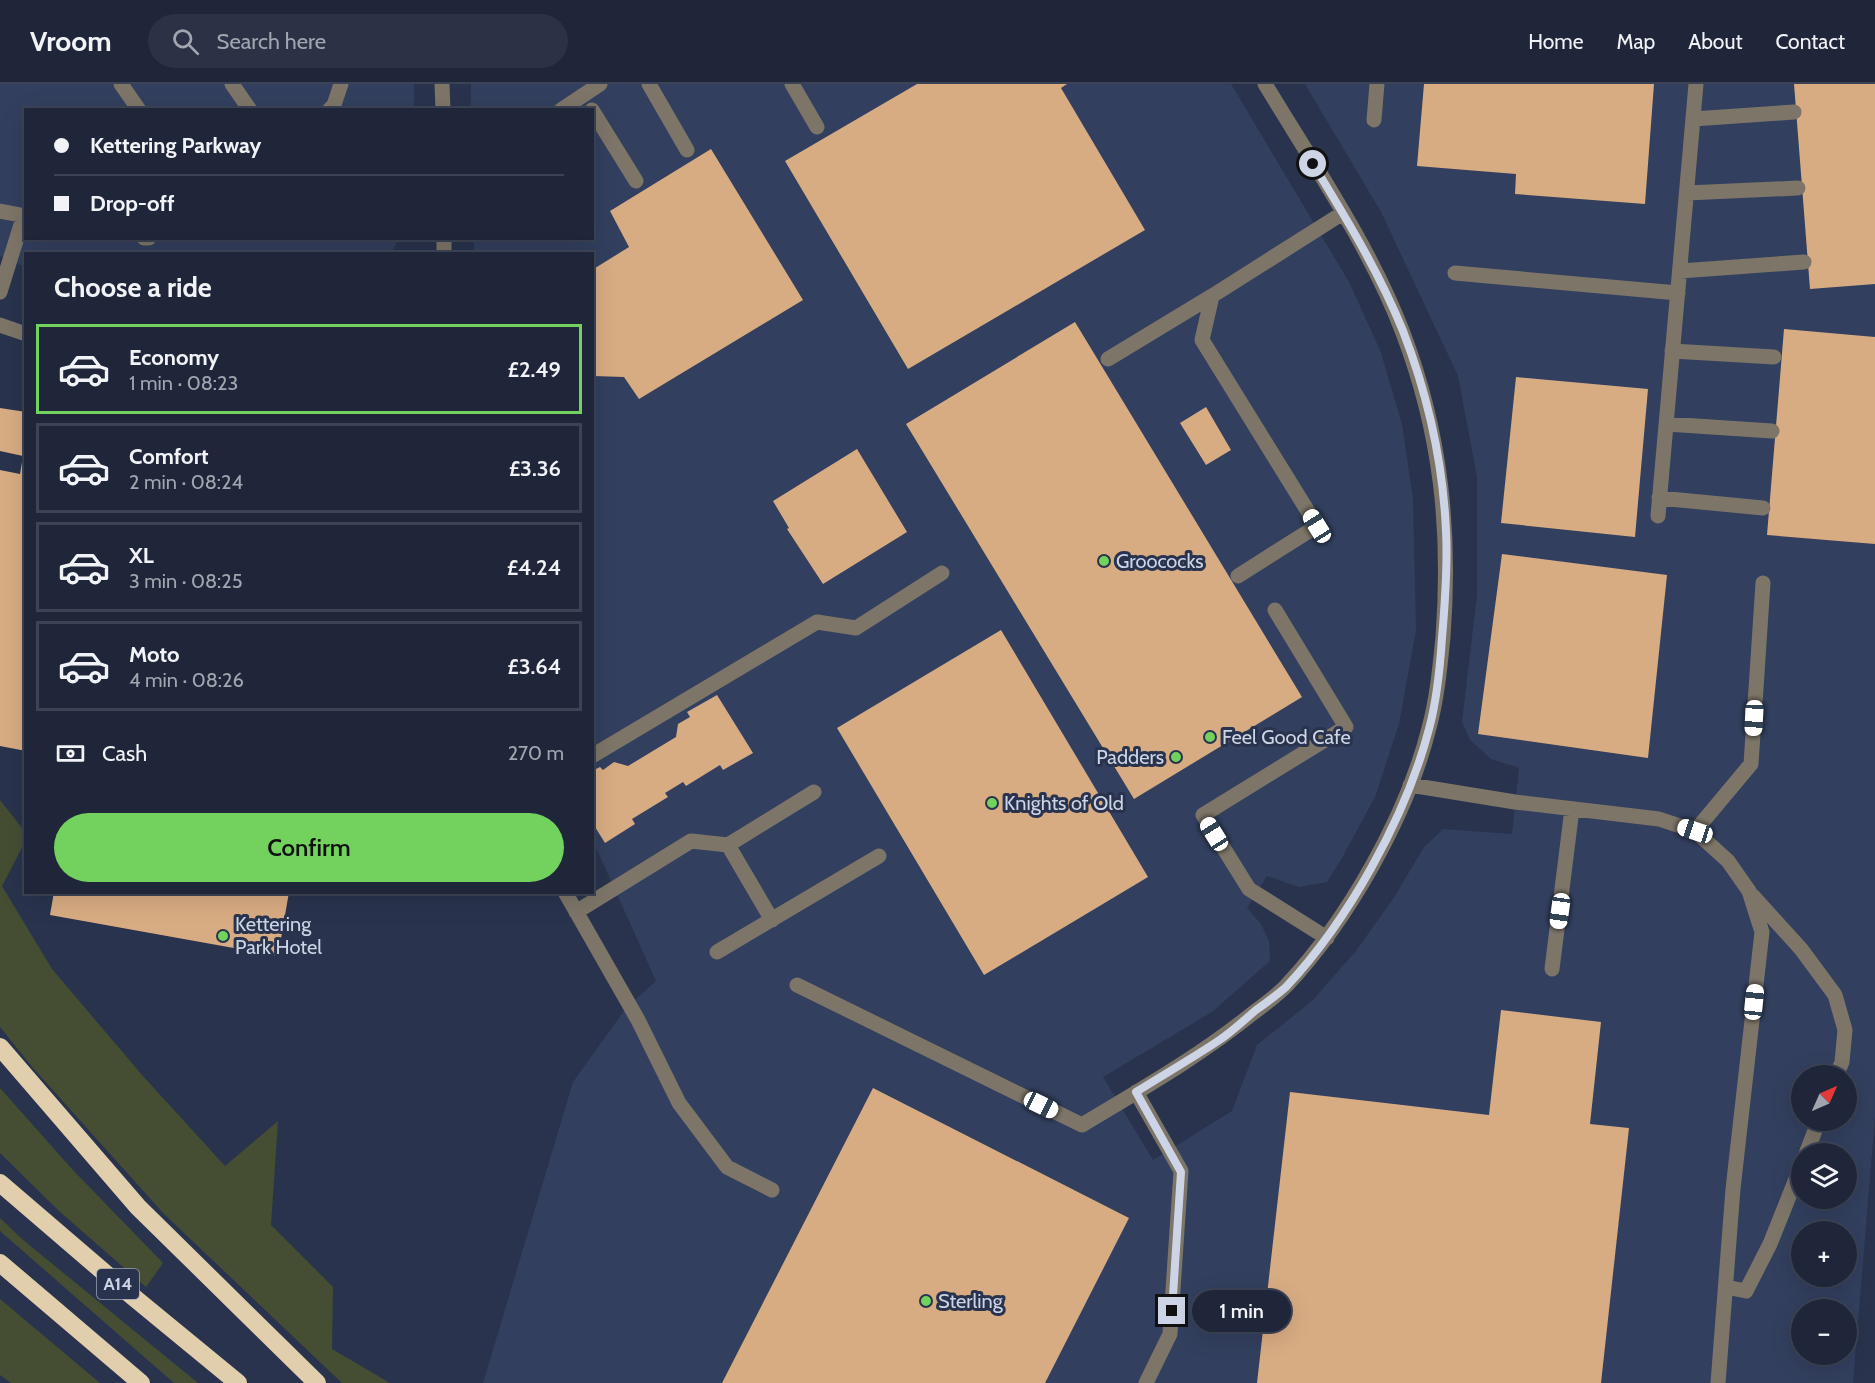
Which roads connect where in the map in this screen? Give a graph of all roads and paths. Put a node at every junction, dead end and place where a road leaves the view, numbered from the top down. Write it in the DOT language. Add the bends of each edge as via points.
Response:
graph roads {
  1 [pos="121,84"];
  2 [pos="232,84"];
  3 [pos="340,84"];
  4 [pos="442,84"];
  5 [pos="600,84"];
  6 [pos="649,84"];
  7 [pos="792,84"];
  8 [pos="1265,84"];
  9 [pos="1377,84"];
  10 [pos="1696,84"];
  11 [pos="583,95"];
  12 [pos="138,108"];
  13 [pos="249,108"];
  14 [pos="331,108"];
  15 [pos="443,108"];
  16 [pos="564,108"];
  17 [pos="591,108"];
  18 [pos="1794,112"];
  19 [pos="594,113"];
  20 [pos="1693,118"];
  21 [pos="1374,120"];
  22 [pos="817,127"];
  23 [pos="687,150"];
  24 [pos="636,181"];
  25 [pos="1798,188"];
  26 [pos="1687,192"];
  27 [pos="0,211"];
  28 [pos="1342,213"];
  29 [pos="24,216"];
  30 [pos="24,219"];
  31 [pos="1804,262"];
  32 [pos="1680,271"];
  33 [pos="1455,273"];
  34 [pos="0,292"];
  35 [pos="1678,293"];
  36 [pos="1212,296"];
  37 [pos="0,325"];
  38 [pos="24,333"];
  39 [pos="1672,351"];
  40 [pos="1774,357"];
  41 [pos="1108,359"];
  42 [pos="1666,423"];
  43 [pos="1772,431"];
  44 [pos="1659,498"];
  45 [pos="1763,508"];
  46 [pos="1658,516"];
  47 [pos="942,573"];
  48 [pos="1238,576"];
  49 [pos="1763,583"];
  50 [pos="1275,610"];
  51 [pos="594,755"];
  52 [pos="1410,785"];
  53 [pos="814,792"];
  54 [pos="1572,809"];
  55 [pos="1695,831"];
  56 [pos="728,845"];
  57 [pos="879,856"];
  58 [pos="1749,891"];
  59 [pos="566,894"];
  60 [pos="576,912"];
  61 [pos="772,920"];
  62 [pos="1327,938"];
  63 [pos="717,952"];
  64 [pos="1552,969"];
  65 [pos="797,984"];
  66 [pos="0,1047"];
  67 [pos="1841,1065"];
  68 [pos="1136,1092"];
  69 [pos="0,1183"];
  70 [pos="772,1190"];
  71 [pos="1791,1192"];
  72 [pos="0,1263"];
  73 [pos="1726,1287"];
  74 [pos="141,1383"];
  75 [pos="238,1383"];
  76 [pos="317,1383"];
  77 [pos="1146,1383"];
  78 [pos="1718,1383"];
  1 -- 12 [label="street"];
  2 -- 13 [label="street"];
  3 -- 14 [label="street"];
  4 -- 15 [label="street"];
  5 -- 11 [label="street"];
  6 -- 23 [label="street"];
  7 -- 22 [label="street"];
  8 -- 28 [label="street"];
  9 -- 21 [label="street"];
  10 -- 20 [label="street"];
  11 -- 16 [label="street"];
  11 -- 17 [label="street"];
  18 -- 20 [label="street"];
  19 -- 24 [label="street"];
  20 -- 26 [label="street"];
  25 -- 26 [label="street"];
  26 -- 32 [label="street"];
  27 -- 29 [label="street"];
  28 -- 36 [label="street"];
  28 -- 52 [label="street" via="1403,331 1422,390 1439,465 1446,530 1441,653 1429,728"];
  30 -- 34 [label="street"];
  31 -- 32 [label="street"];
  32 -- 35 [label="street"];
  33 -- 35 [label="street"];
  35 -- 39 [label="street"];
  36 -- 41 [label="street"];
  36 -- 48 [label="street" via="1202,340 1317,526"];
  37 -- 38 [label="street"];
  39 -- 40 [label="street"];
  39 -- 42 [label="street"];
  42 -- 43 [label="street"];
  42 -- 44 [label="street"];
  44 -- 45 [label="street"];
  44 -- 46 [label="street"];
  47 -- 51 [label="street" via="856,628 816,622"];
  49 -- 55 [label="street" via="1751,764"];
  50 -- 62 [label="street" via="1346,727 1203,815 1249,889"];
  52 -- 54 [label="street"];
  52 -- 62 [label="street" via="1390,831"];
  53 -- 56 [label="street"];
  54 -- 55 [label="street" via="1659,819"];
  54 -- 64 [label="street"];
  55 -- 58 [label="street" via="1728,861"];
  56 -- 60 [label="street" via="691,841"];
  56 -- 61 [label="street"];
  57 -- 61 [label="street"];
  58 -- 67 [label="street" via="1802,949 1834,994 1845,1030"];
  58 -- 73 [label="street" via="1762,932"];
  59 -- 60 [label="street"];
  60 -- 70 [label="street" via="638,1020 679,1103 727,1167"];
  61 -- 63 [label="street"];
  62 -- 68 [label="street" via="1284,988 1229,1032"];
  65 -- 68 [label="street" via="1082,1125"];
  66 -- 76 [label="highway" via="138,1207"];
  68 -- 77 [label="street" via="1181,1172 1170,1334"];
  69 -- 75 [label="highway, A14"];
  71 -- 73 [label="street" via="1746,1291"];
  72 -- 74 [label="highway"];
  73 -- 78 [label="street"];
}
